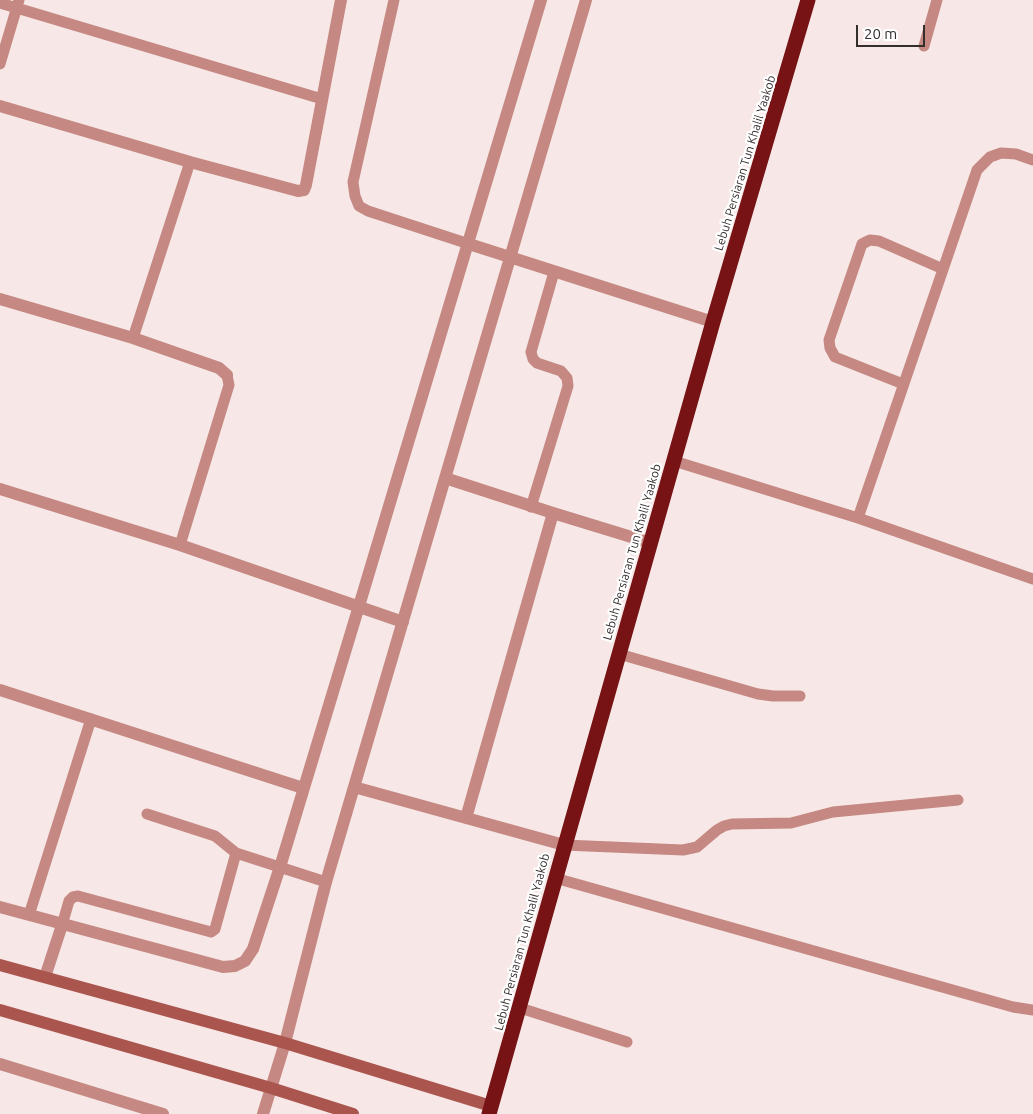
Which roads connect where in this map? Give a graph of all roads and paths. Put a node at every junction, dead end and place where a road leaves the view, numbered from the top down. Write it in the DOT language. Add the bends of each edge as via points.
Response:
graph roads {
  1 [pos="341,0"];
  2 [pos="394,0"];
  3 [pos="541,0"];
  4 [pos="586,0"];
  5 [pos="808,0"];
  6 [pos="937,0"];
  7 [pos="0,4"];
  8 [pos="18,4"];
  9 [pos="924,46"];
  10 [pos="0,64"];
  11 [pos="322,99"];
  12 [pos="0,106"];
  13 [pos="1033,160"];
  14 [pos="190,162"];
  15 [pos="469,244"];
  16 [pos="510,258"];
  17 [pos="944,269"];
  18 [pos="554,272"];
  19 [pos="0,299"];
  20 [pos="713,322"];
  21 [pos="133,338"];
  22 [pos="227,375"];
  23 [pos="903,384"];
  24 [pos="674,461"];
  25 [pos="445,478"];
  26 [pos="0,488"];
  27 [pos="531,506"];
  28 [pos="553,513"];
  29 [pos="858,518"];
  30 [pos="651,543"];
  31 [pos="180,545"];
  32 [pos="1033,579"];
  33 [pos="360,606"];
  34 [pos="403,622"];
  35 [pos="619,654"];
  36 [pos="0,690"];
  37 [pos="800,696"];
  38 [pos="91,720"];
  39 [pos="354,787"];
  40 [pos="303,788"];
  41 [pos="958,800"];
  42 [pos="146,814"];
  43 [pos="466,818"];
  44 [pos="564,846"];
  45 [pos="236,853"];
  46 [pos="280,868"];
  47 [pos="555,878"];
  48 [pos="326,882"];
  49 [pos="0,907"];
  50 [pos="29,915"];
  51 [pos="62,925"];
  52 [pos="0,965"];
  53 [pos="45,977"];
  54 [pos="520,1008"];
  55 [pos="0,1010"];
  56 [pos="1033,1010"];
  57 [pos="627,1042"];
  58 [pos="285,1043"];
  59 [pos="0,1064"];
  60 [pos="271,1088"];
  61 [pos="490,1110"];
  62 [pos="164,1114"];
  63 [pos="263,1114"];
  64 [pos="353,1114"];
  1 -- 11 [label="street"];
  2 -- 15 [label="lane" via="353,182 355,196 360,206 368,211"];
  3 -- 15 [label="street"];
  4 -- 16 [label="street"];
  5 -- 20 [label="highway, Lebuh Persiaran Tun Khalil Yaakob"];
  6 -- 9 [label="lane"];
  7 -- 8 [label="lane"];
  8 -- 10 [label="lane"];
  8 -- 11 [label="lane"];
  11 -- 14 [label="street" via="304,190"];
  12 -- 14 [label="street"];
  13 -- 17 [label="lane" via="1001,153 990,157 977,170"];
  14 -- 21 [label="lane"];
  15 -- 16 [label="street"];
  15 -- 33 [label="street"];
  16 -- 18 [label="street"];
  16 -- 25 [label="street"];
  17 -- 23 [label="lane"];
  17 -- 23 [label="lane" via="879,241 870,240 862,244 829,340 830,348 835,357"];
  18 -- 20 [label="street"];
  18 -- 27 [label="lane" via="531,352 537,364 561,372 567,378 568,386"];
  19 -- 21 [label="street"];
  20 -- 24 [label="highway, Lebuh Persiaran Tun Khalil Yaakob"];
  21 -- 22 [label="street" via="219,368"];
  22 -- 31 [label="lane" via="229,386"];
  23 -- 29 [label="lane"];
  24 -- 29 [label="lane"];
  24 -- 30 [label="highway, Lebuh Persiaran Tun Khalil Yaakob"];
  25 -- 27 [label="street"];
  25 -- 34 [label="street"];
  26 -- 31 [label="street"];
  27 -- 28 [label="street"];
  28 -- 30 [label="street"];
  28 -- 43 [label="street"];
  29 -- 32 [label="lane"];
  30 -- 35 [label="highway, Lebuh Persiaran Tun Khalil Yaakob"];
  31 -- 33 [label="street"];
  33 -- 34 [label="street"];
  33 -- 40 [label="street"];
  34 -- 39 [label="street"];
  35 -- 37 [label="lane" via="758,694"];
  35 -- 44 [label="highway, Lebuh Persiaran Tun Khalil Yaakob"];
  36 -- 38 [label="street"];
  38 -- 40 [label="street"];
  38 -- 50 [label="lane"];
  39 -- 43 [label="street"];
  39 -- 48 [label="street"];
  40 -- 46 [label="street"];
  41 -- 44 [label="lane" via="833,812 791,824 732,824 717,830 697,847 683,850"];
  42 -- 45 [label="lane" via="215,836"];
  43 -- 44 [label="street"];
  44 -- 47 [label="highway, Lebuh Persiaran Tun Khalil Yaakob"];
  45 -- 46 [label="lane"];
  45 -- 51 [label="lane" via="215,929 211,932 78,896 69,901"];
  46 -- 48 [label="lane"];
  46 -- 51 [label="street" via="253,949 245,961 235,966 223,967"];
  47 -- 54 [label="highway, Lebuh Persiaran Tun Khalil Yaakob"];
  47 -- 56 [label="lane"];
  48 -- 58 [label="street"];
  49 -- 50 [label="street"];
  50 -- 51 [label="street"];
  51 -- 53 [label="street"];
  52 -- 53 [label="street"];
  53 -- 58 [label="street"];
  54 -- 57 [label="lane"];
  54 -- 61 [label="highway, Lebuh Persiaran Tun Khalil Yaakob"];
  55 -- 60 [label="street"];
  58 -- 60 [label="street"];
  58 -- 61 [label="street"];
  59 -- 62 [label="street"];
  60 -- 63 [label="street"];
  60 -- 64 [label="street"];
}
